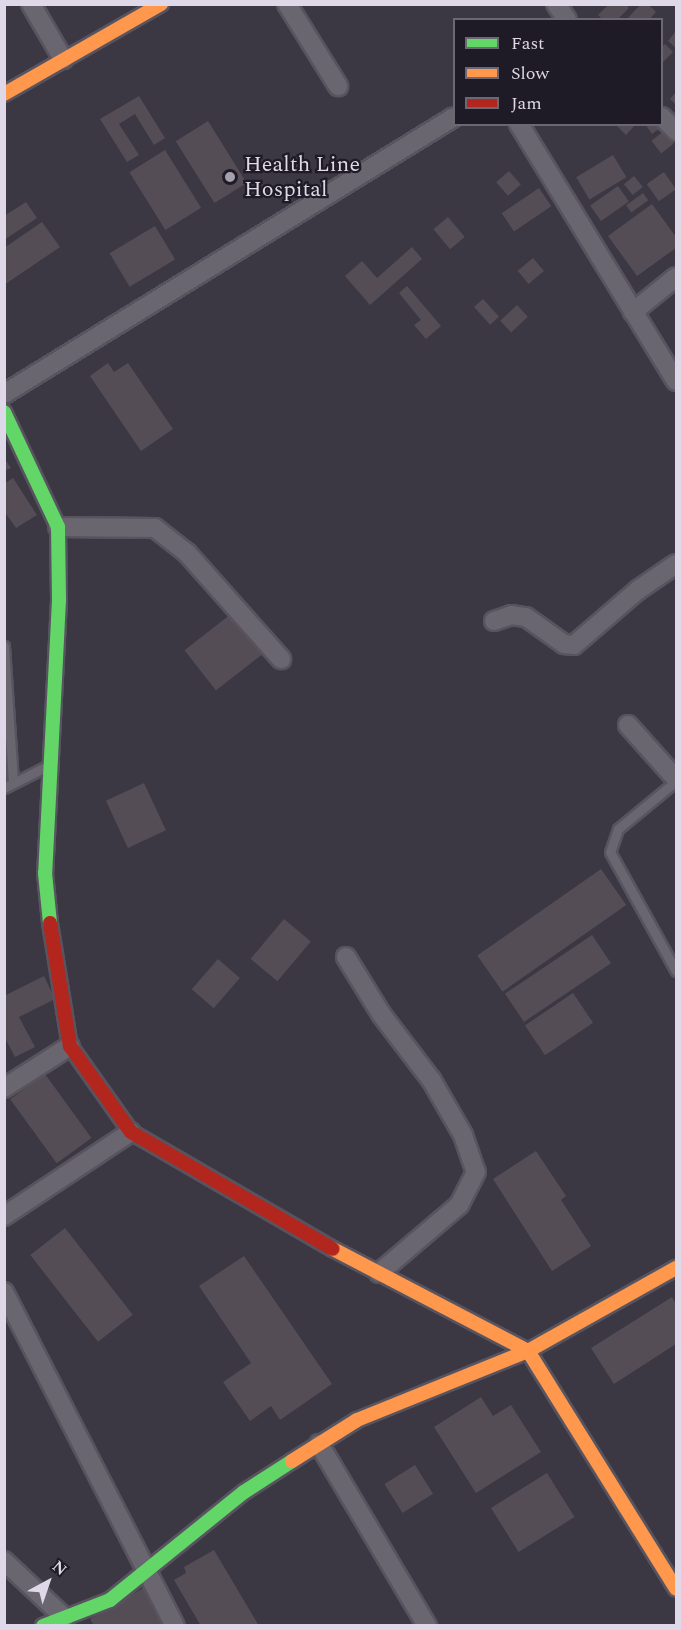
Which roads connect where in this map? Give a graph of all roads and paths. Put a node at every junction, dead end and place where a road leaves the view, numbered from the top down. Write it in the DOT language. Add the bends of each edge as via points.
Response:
graph roads {
  1 [pos="31,4"];
  2 [pos="161,4"];
  3 [pos="287,4"];
  4 [pos="556,4"];
  5 [pos="566,18"];
  6 [pos="63,59"];
  7 [pos="338,86"];
  8 [pos="4,94"];
  9 [pos="453,118"];
  10 [pos="663,118"];
  11 [pos="520,126"];
  12 [pos="676,131"];
  13 [pos="676,277"];
  14 [pos="633,312"];
  15 [pos="676,381"];
  16 [pos="4,394"];
  17 [pos="4,412"];
  18 [pos="58,527"];
  19 [pos="676,564"];
  20 [pos="494,621"];
  21 [pos="4,646"];
  22 [pos="281,659"];
  23 [pos="628,725"];
  24 [pos="49,765"];
  25 [pos="676,780"];
  26 [pos="14,781"];
  27 [pos="4,788"];
  28 [pos="346,957"];
  29 [pos="676,971"];
  30 [pos="70,1046"];
  31 [pos="4,1088"];
  32 [pos="131,1132"];
  33 [pos="4,1216"];
  34 [pos="676,1268"];
  35 [pos="379,1273"];
  36 [pos="4,1292"];
  37 [pos="528,1350"];
  38 [pos="319,1444"];
  39 [pos="4,1561"];
  40 [pos="146,1571"];
  41 [pos="676,1589"];
  42 [pos="65,1618"];
  43 [pos="43,1626"];
  44 [pos="174,1626"];
  45 [pos="427,1626"];
  1 -- 6 [label="street"];
  2 -- 6 [label="street"];
  3 -- 7 [label="street"];
  4 -- 5 [label="street"];
  6 -- 8 [label="street"];
  9 -- 16 [label="street"];
  10 -- 12 [label="street"];
  11 -- 14 [label="street"];
  13 -- 14 [label="street"];
  14 -- 15 [label="street"];
  17 -- 18 [label="street"];
  18 -- 22 [label="street" via="155,528 188,553"];
  18 -- 24 [label="street" via="59,600"];
  19 -- 20 [label="street" via="638,590 574,645 564,644 526,617 511,615"];
  21 -- 26 [label="lane"];
  23 -- 25 [label="street"];
  24 -- 26 [label="lane"];
  24 -- 30 [label="street" via="45,873 53,961"];
  25 -- 29 [label="lane" via="618,829 610,852"];
  26 -- 27 [label="lane"];
  28 -- 35 [label="street" via="381,1014 432,1081 463,1135 476,1172 459,1205"];
  30 -- 31 [label="street"];
  30 -- 32 [label="street"];
  32 -- 33 [label="street"];
  32 -- 35 [label="street" via="285,1224"];
  34 -- 37 [label="street"];
  35 -- 37 [label="street"];
  36 -- 40 [label="street"];
  37 -- 38 [label="street" via="357,1420"];
  37 -- 41 [label="street"];
  38 -- 40 [label="street" via="244,1492"];
  38 -- 45 [label="street"];
  39 -- 42 [label="street"];
  40 -- 42 [label="street" via="110,1599"];
  40 -- 44 [label="street"];
  42 -- 43 [label="street"];
}
